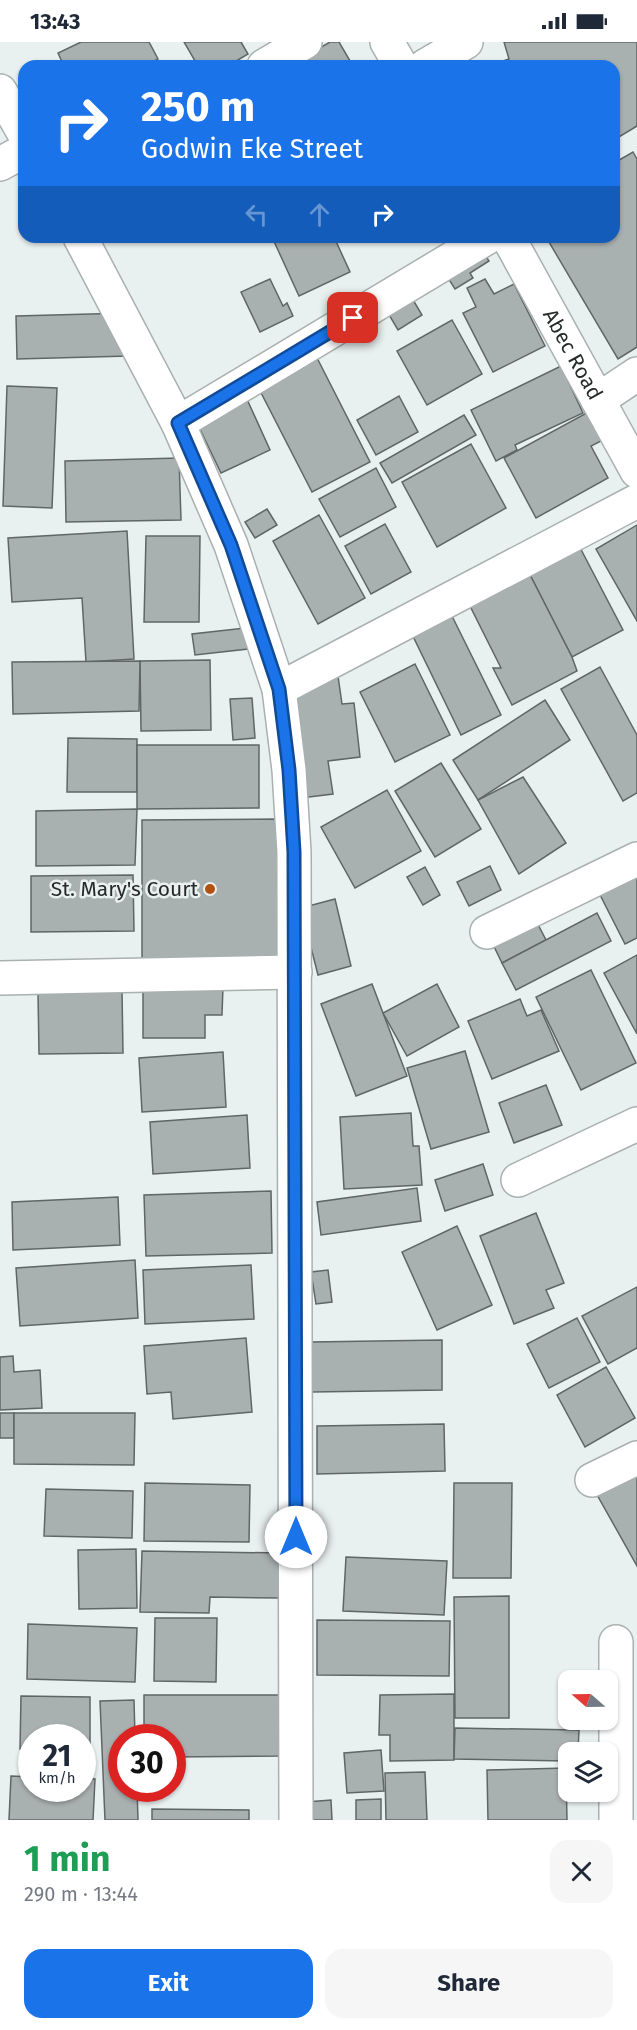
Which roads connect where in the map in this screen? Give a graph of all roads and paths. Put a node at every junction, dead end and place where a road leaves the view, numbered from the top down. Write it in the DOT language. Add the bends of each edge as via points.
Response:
graph roads {
  1 [pos="304,42"];
  2 [pos="387,42"];
  3 [pos="466,42"];
  4 [pos="274,60"];
  5 [pos="398,60"];
  6 [pos="435,60"];
  7 [pos="0,91"];
  8 [pos="18,122"];
  9 [pos="18,154"];
  10 [pos="0,164"];
  11 [pos="83,243"];
  12 [pos="478,243"];
  13 [pos="511,243"];
  14 [pos="637,374"];
  15 [pos="598,400"];
  16 [pos="178,423"];
  17 [pos="637,471"];
  18 [pos="637,501"];
  19 [pos="279,689"];
  20 [pos="637,859"];
  21 [pos="487,932"];
  22 [pos="295,972"];
  23 [pos="0,978"];
  24 [pos="637,1124"];
  25 [pos="518,1180"];
  26 [pos="637,1458"];
  27 [pos="592,1479"];
  28 [pos="616,1642"];
  29 [pos="623,1808"];
  30 [pos="296,1820"];
  1 -- 4 [label="street"];
  2 -- 5 [label="street"];
  3 -- 6 [label="street"];
  7 -- 8 [label="street"];
  9 -- 10 [label="street"];
  11 -- 16 [label="street"];
  12 -- 16 [label="street"];
  13 -- 15 [label="street, Abec Road"];
  14 -- 15 [label="street"];
  15 -- 17 [label="street, Abec Road"];
  16 -- 19 [label="street" via="231,545"];
  18 -- 19 [label="street"];
  19 -- 22 [label="street" via="293,840"];
  20 -- 21 [label="street"];
  22 -- 23 [label="street"];
  22 -- 30 [label="street"];
  24 -- 25 [label="street"];
  26 -- 27 [label="street"];
  28 -- 29 [label="street"];
}
